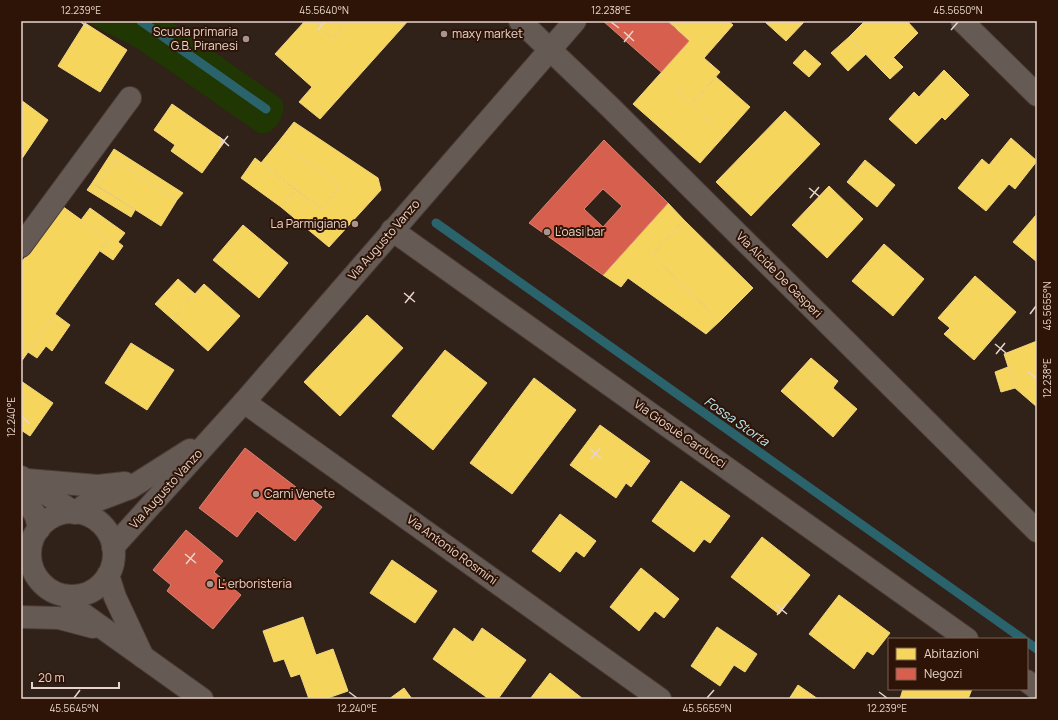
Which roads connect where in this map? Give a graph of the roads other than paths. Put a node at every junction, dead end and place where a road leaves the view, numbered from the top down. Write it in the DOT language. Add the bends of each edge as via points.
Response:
graph roads {
  1 [pos="520,21"];
  2 [pos="575,21"];
  3 [pos="962,21"];
  4 [pos="549,50"];
  5 [pos="1037,95"];
  6 [pos="130,98"];
  7 [pos="392,230"];
  8 [pos="21,246"];
  9 [pos="244,402"];
  10 [pos="219,430"];
  11 [pos="140,482"];
  12 [pos="22,483"];
  13 [pos="75,513"];
  14 [pos="1037,531"];
  15 [pos="30,544"];
  16 [pos="114,548"];
  17 [pos="108,575"];
  18 [pos="64,596"];
  19 [pos="21,610"];
  20 [pos="21,617"];
  21 [pos="108,632"];
  22 [pos="966,638"];
  23 [pos="144,658"];
  24 [pos="1028,683"];
  25 [pos="1037,689"];
  26 [pos="202,699"];
  27 [pos="660,699"];
  1 -- 4 [label="street, Via Alcide De Gasperi"];
  2 -- 4 [label="street, Via Augusto Vanzo"];
  3 -- 5 [label="street"];
  4 -- 7 [label="street, Via Augusto Vanzo"];
  4 -- 14 [label="street, Via Alcide De Gasperi" via="610,107"];
  6 -- 8 [label="street"];
  7 -- 9 [label="street, Via Augusto Vanzo"];
  7 -- 22 [label="street, Via Giosuè Carducci"];
  9 -- 10 [label="street, Via Augusto Vanzo"];
  9 -- 27 [label="street, Via Antonio Rosmini"];
  10 -- 11 [label="street, Via Augusto Vanzo"];
  10 -- 16 [label="street, Via Augusto Vanzo"];
  11 -- 12 [label="street" via="98,486"];
  11 -- 13 [label="street, Via Augusto Vanzo" via="113,496 85,505"];
  12 -- 13 [label="street"];
  12 -- 15 [label="street" via="36,516"];
  13 -- 15 [label="street, Via Augusto Vanzo" via="61,514 49,520"];
  13 -- 16 [label="street, Via Augusto Vanzo" via="88,516 100,523 109,534"];
  15 -- 18 [label="street" via="32,564 39,581 48,589"];
  16 -- 17 [label="street" via="113,562"];
  17 -- 18 [label="street" via="90,592"];
  17 -- 23 [label="street" via="115,597"];
  18 -- 19 [label="street"];
  18 -- 21 [label="street" via="76,610"];
  20 -- 21 [label="street" via="59,618"];
  21 -- 23 [label="street"];
  23 -- 26 [label="street"];
  24 -- 25 [label="street"];
}
